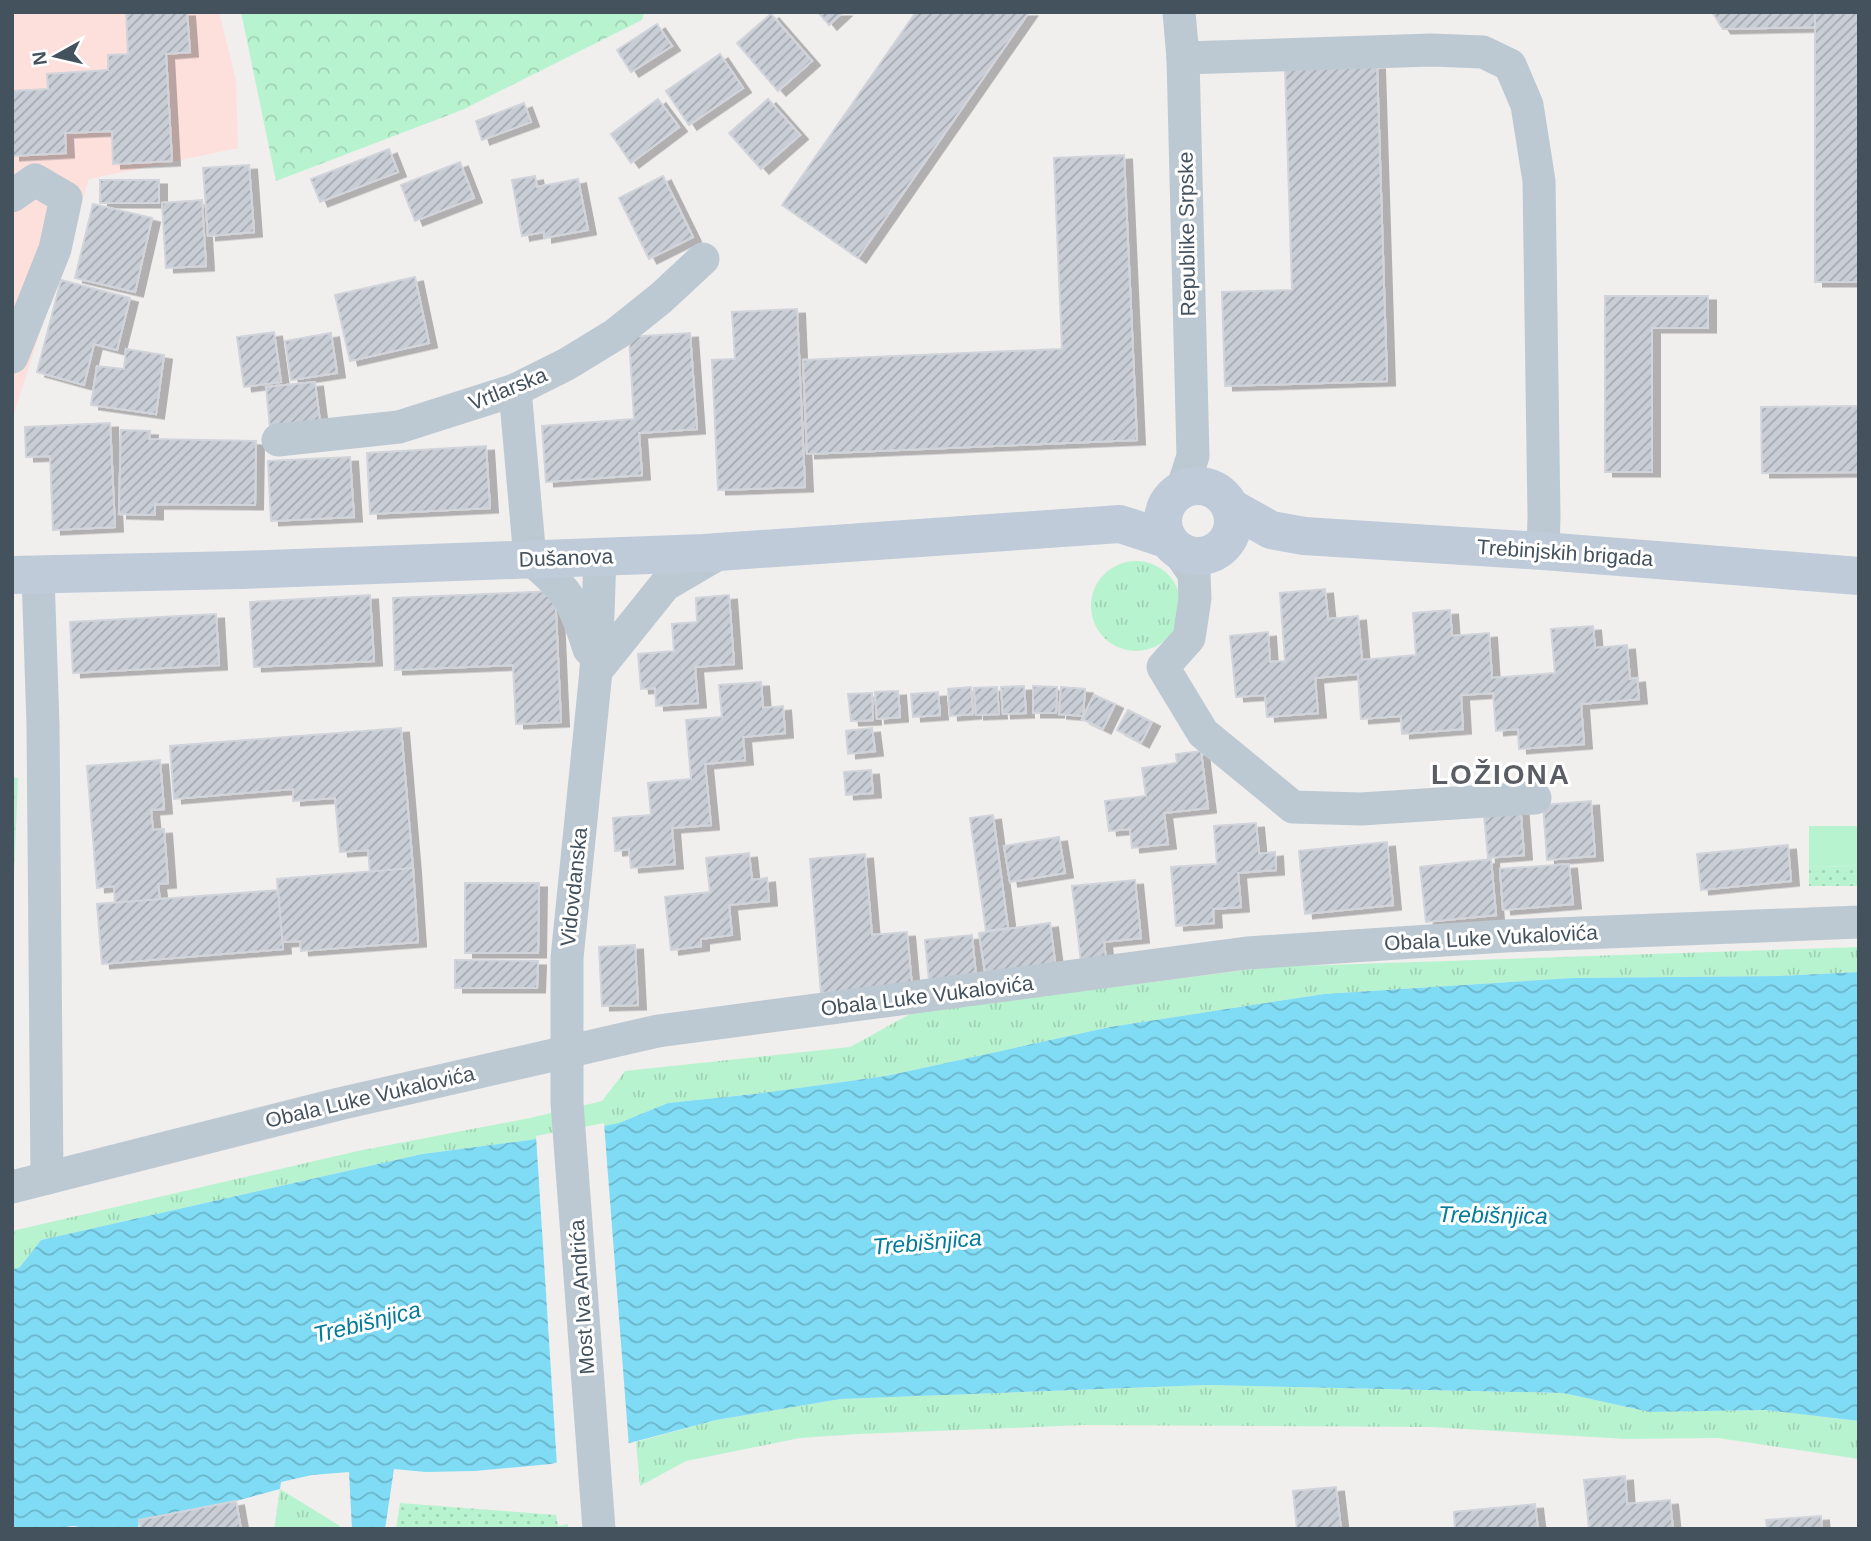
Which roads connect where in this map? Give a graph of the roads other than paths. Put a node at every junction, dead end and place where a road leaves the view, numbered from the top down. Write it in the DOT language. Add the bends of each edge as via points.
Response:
graph roads {
  1 [pos="1179,12"];
  2 [pos="1183,58"];
  3 [pos="12,196"];
  4 [pos="703,259"];
  5 [pos="12,357"];
  6 [pos="515,390"];
  7 [pos="278,440"];
  8 [pos="1196,519"];
  9 [pos="723,551"];
  10 [pos="1543,551"];
  11 [pos="600,556"];
  12 [pos="530,559"];
  13 [pos="25,575"];
  14 [pos="1859,576"];
  15 [pos="596,671"];
  16 [pos="1535,797"];
  17 [pos="1859,922"];
  18 [pos="566,1051"];
  19 [pos="567,1103"];
  20 [pos="47,1178"];
  21 [pos="12,1187"];
  22 [pos="599,1529"];
  1 -- 2 [label="street, Republike Srpske"];
  2 -- 8 [label="street, Republike Srpske"];
  2 -- 10 [label="street" via="1432,50 1483,52 1510,65 1527,105 1539,181"];
  3 -- 5 [label="street" via="35,180 66,198 55,249"];
  4 -- 6 [label="street, Vrtlarska" via="616,334"];
  6 -- 7 [label="street, Vrtlarska" via="399,428"];
  6 -- 12 [label="street"];
  8 -- 9 [label="street, Dušanova"];
  8 -- 10 [label="street, Trebinjskih brigada" via="1304,536"];
  8 -- 16 [label="street, Republike Srpske" via="1195,598 1189,638 1163,667 1203,733 1293,807 1361,809"];
  9 -- 11 [label="street, Dušanova"];
  9 -- 15 [label="street" via="664,585"];
  10 -- 14 [label="street, Trebinjskih brigada"];
  11 -- 12 [label="street, Dušanova"];
  11 -- 15 [label="street, Vidovdanska"];
  12 -- 13 [label="street, Dušanova"];
  12 -- 15 [label="street, Vidovdanska" via="566,590"];
  13 -- 20 [label="street" via="43,725"];
  15 -- 18 [label="street, Vidovdanska" via="567,958"];
  17 -- 18 [label="street, Obala Luke Vukalovića" via="1505,936 1247,953 658,1031"];
  18 -- 19 [label="street, Vidovdanska"];
  18 -- 20 [label="street, Obala Luke Vukalovića"];
  19 -- 22 [label="street, Most Iva Andrića"];
  20 -- 21 [label="street, Obala Luke Vukalovića"];
}
